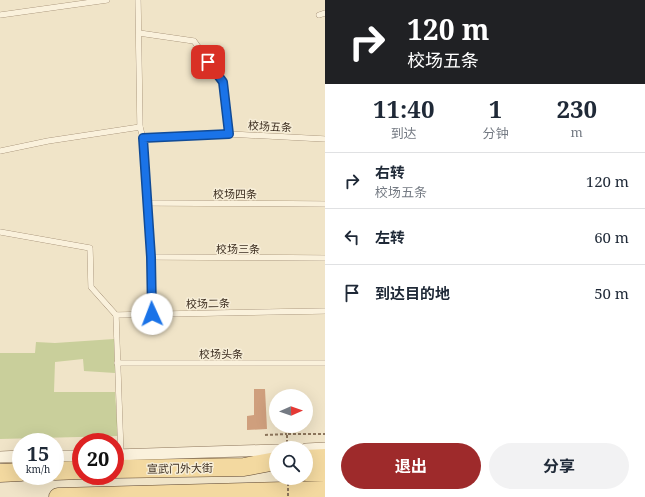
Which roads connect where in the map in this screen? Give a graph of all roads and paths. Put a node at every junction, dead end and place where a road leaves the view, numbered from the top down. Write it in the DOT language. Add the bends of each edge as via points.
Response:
graph roads {
  1 [pos="107,0"];
  2 [pos="138,0"];
  3 [pos="0,15"];
  4 [pos="139,33"];
  5 [pos="140,127"];
  6 [pos="229,134"];
  7 [pos="143,138"];
  8 [pos="325,139"];
  9 [pos="0,151"];
  10 [pos="146,203"];
  11 [pos="325,204"];
  12 [pos="0,232"];
  13 [pos="151,257"];
  14 [pos="325,258"];
  15 [pos="325,311"];
  16 [pos="152,314"];
  17 [pos="116,315"];
  18 [pos="117,363"];
  19 [pos="325,363"];
  20 [pos="118,433"];
  21 [pos="287,434"];
  22 [pos="325,434"];
  23 [pos="265,435"];
  24 [pos="287,441"];
  25 [pos="325,448"];
  26 [pos="313,449"];
  27 [pos="269,451"];
  28 [pos="12,456"];
  29 [pos="0,457"];
  30 [pos="325,458"];
  31 [pos="313,459"];
  32 [pos="124,462"];
  33 [pos="124,462"];
  34 [pos="269,462"];
  35 [pos="244,467"];
  36 [pos="269,471"];
  37 [pos="12,472"];
  38 [pos="313,472"];
  39 [pos="325,472"];
  40 [pos="0,473"];
  41 [pos="288,485"];
  42 [pos="325,490"];
  43 [pos="149,496"];
  44 [pos="58,497"];
  45 [pos="288,497"];
  1 -- 3 [label="lane"];
  2 -- 4 [label="lane"];
  4 -- 5 [label="lane"];
  4 -- 6 [label="lane" via="194,41 223,82"];
  5 -- 7 [label="lane"];
  5 -- 9 [label="lane"];
  6 -- 7 [label="lane, 校场五条"];
  6 -- 8 [label="lane, 校场五条"];
  7 -- 10 [label="lane"];
  10 -- 11 [label="lane, 校场四条"];
  10 -- 13 [label="lane"];
  12 -- 17 [label="lane" via="90,248 91,287"];
  13 -- 14 [label="lane, 校场三条"];
  13 -- 16 [label="lane"];
  15 -- 16 [label="lane, 校场二条"];
  16 -- 17 [label="lane, 校场二条"];
  17 -- 18 [label="lane"];
  18 -- 19 [label="lane, 校场头条"];
  18 -- 20 [label="lane"];
  21 -- 22 [label="path"];
  21 -- 23 [label="path"];
  21 -- 24 [label="path"];
  25 -- 26 [label="street"];
  27 -- 32 [label="street"];
  28 -- 29 [label="street"];
  30 -- 31 [label="main road"];
  33 -- 35 [label="main road, 宣武门外大街"];
  34 -- 35 [label="main road, 宣武门外大街"];
  35 -- 36 [label="main road, 宣武门外大街"];
  37 -- 40 [label="main road"];
  38 -- 39 [label="main road"];
  41 -- 45 [label="path, bridge"];
  42 -- 43 [label="main road"];
  43 -- 44 [label="main road"];
}
